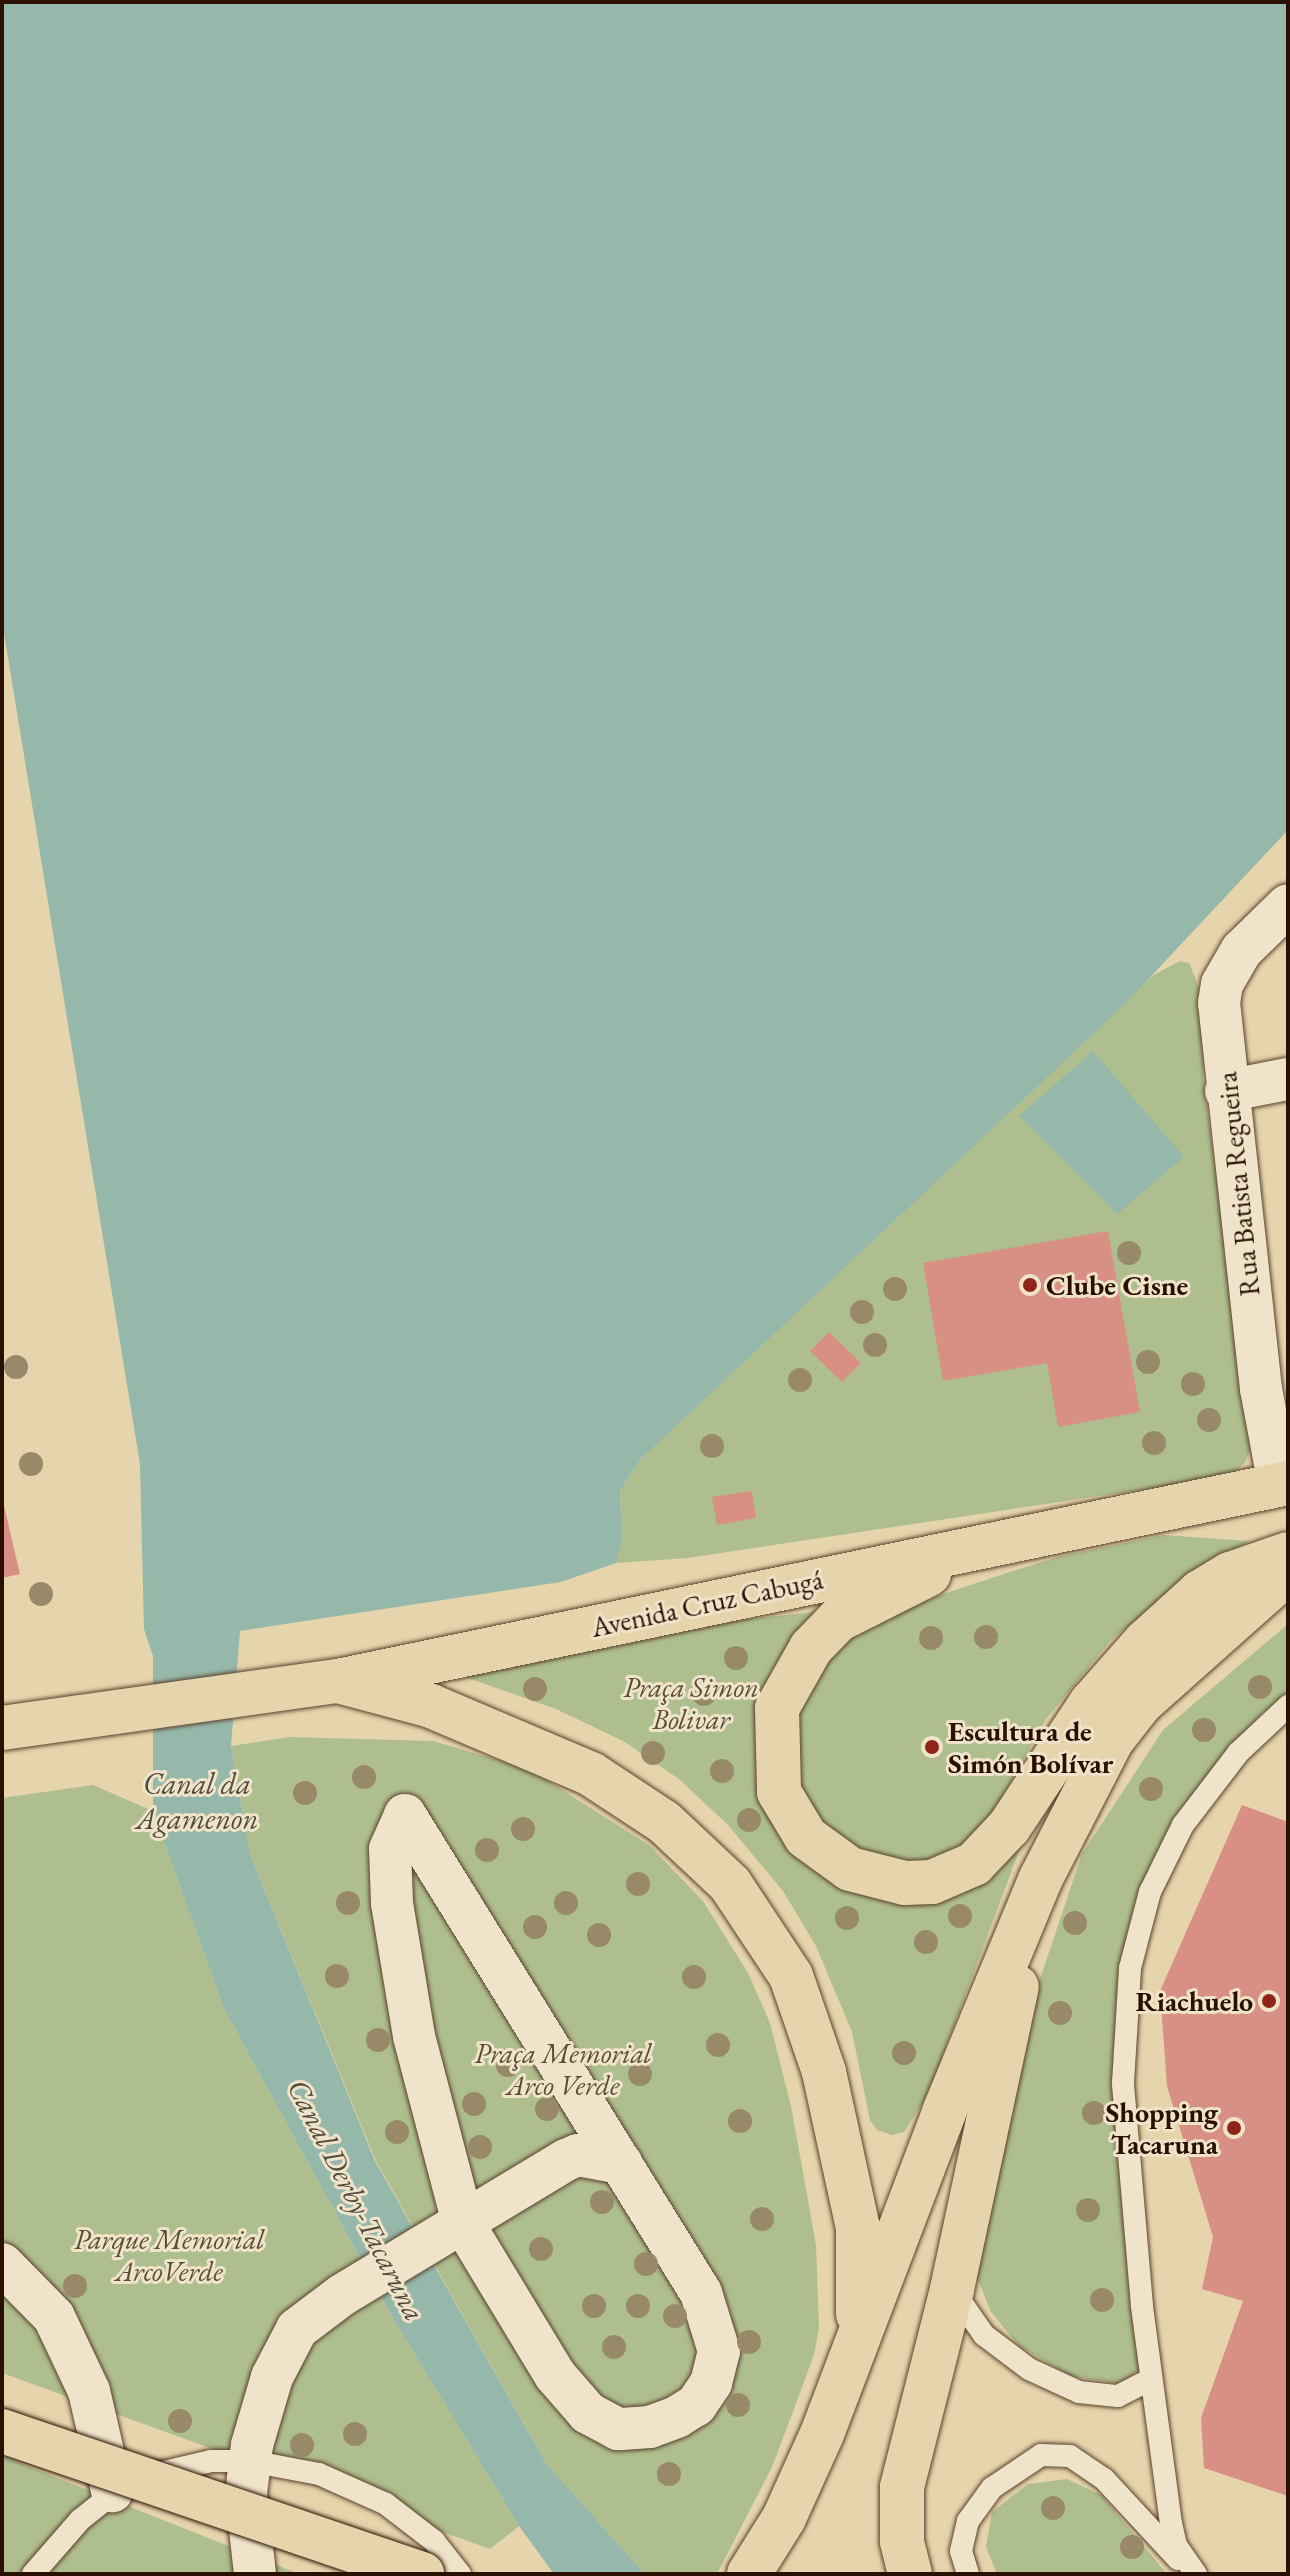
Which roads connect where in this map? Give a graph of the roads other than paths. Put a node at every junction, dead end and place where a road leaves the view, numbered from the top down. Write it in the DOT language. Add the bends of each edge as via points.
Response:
graph roads {
  1 [pos="1288,905"];
  2 [pos="1288,1079"];
  3 [pos="1226,1091"];
  4 [pos="1283,1484"];
  5 [pos="997,1543"];
  6 [pos="1288,1554"];
  7 [pos="1288,1572"];
  8 [pos="338,1681"];
  9 [pos="1288,1706"];
  10 [pos="2,1728"];
  11 [pos="1041,1878"];
  12 [pos="621,2163"];
  13 [pos="457,2226"];
  14 [pos="2,2264"];
  15 [pos="952,2289"];
  16 [pos="858,2340"];
  17 [pos="1150,2380"];
  18 [pos="2,2431"];
  19 [pos="250,2461"];
  20 [pos="112,2491"];
  21 [pos="33,2574"];
  22 [pos="255,2574"];
  23 [pos="422,2574"];
  24 [pos="460,2574"];
  25 [pos="749,2574"];
  26 [pos="910,2574"];
  27 [pos="968,2574"];
  28 [pos="1194,2574"];
  1 -- 3 [label="street, Rua Batista Regueira" via="1242,950 1222,984"];
  2 -- 3 [label="street"];
  3 -- 4 [label="street, Rua Batista Regueira" via="1261,1389"];
  4 -- 5 [label="main road, Avenida Cruz Cabugá"];
  5 -- 6 [label="main road" via="838,1620 811,1648 777,1708 779,1792 806,1837 850,1869 905,1883 932,1882 974,1864 1009,1827 1091,1703 1145,1642 1200,1592 1230,1574"];
  5 -- 8 [label="main road, Avenida Cruz Cabugá"];
  7 -- 11 [label="main road" via="1141,1703 1112,1740"];
  8 -- 10 [label="main road, Avenida Cruz Cabugá"];
  8 -- 16 [label="main road" via="431,1706 591,1774 664,1822 730,1884 791,1976 824,2072 858,2228"];
  9 -- 17 [label="lane" via="1238,1753 1183,1825 1150,1892 1130,1968 1123,2083"];
  11 -- 15 [label="main road"];
  11 -- 16 [label="main road"];
  12 -- 13 [label="street" via="578,2155"];
  12 -- 13 [label="street" via="701,2293 719,2337 711,2383 696,2405 677,2417 650,2427 618,2429 588,2413 555,2375"];
  12 -- 13 [label="street" via="405,1815 390,1849 392,1903 414,2036"];
  13 -- 19 [label="street" via="342,2295 285,2344"];
  14 -- 20 [label="street" via="54,2317 89,2391"];
  15 -- 17 [label="lane" via="984,2335 1029,2369 1079,2392 1118,2396"];
  15 -- 26 [label="main road" via="902,2487 902,2541"];
  16 -- 25 [label="main road" via="784,2518"];
  17 -- 28 [label="lane" via="1174,2534"];
  18 -- 23 [label="main road, bridge"];
  19 -- 20 [label="lane" via="211,2461 156,2473"];
  19 -- 22 [label="street" via="246,2493"];
  19 -- 24 [label="lane" via="319,2474 386,2504 434,2541"];
  20 -- 21 [label="lane"];
  27 -- 28 [label="lane" via="961,2551 968,2521 992,2488 1041,2455 1070,2456 1121,2493"];
}
